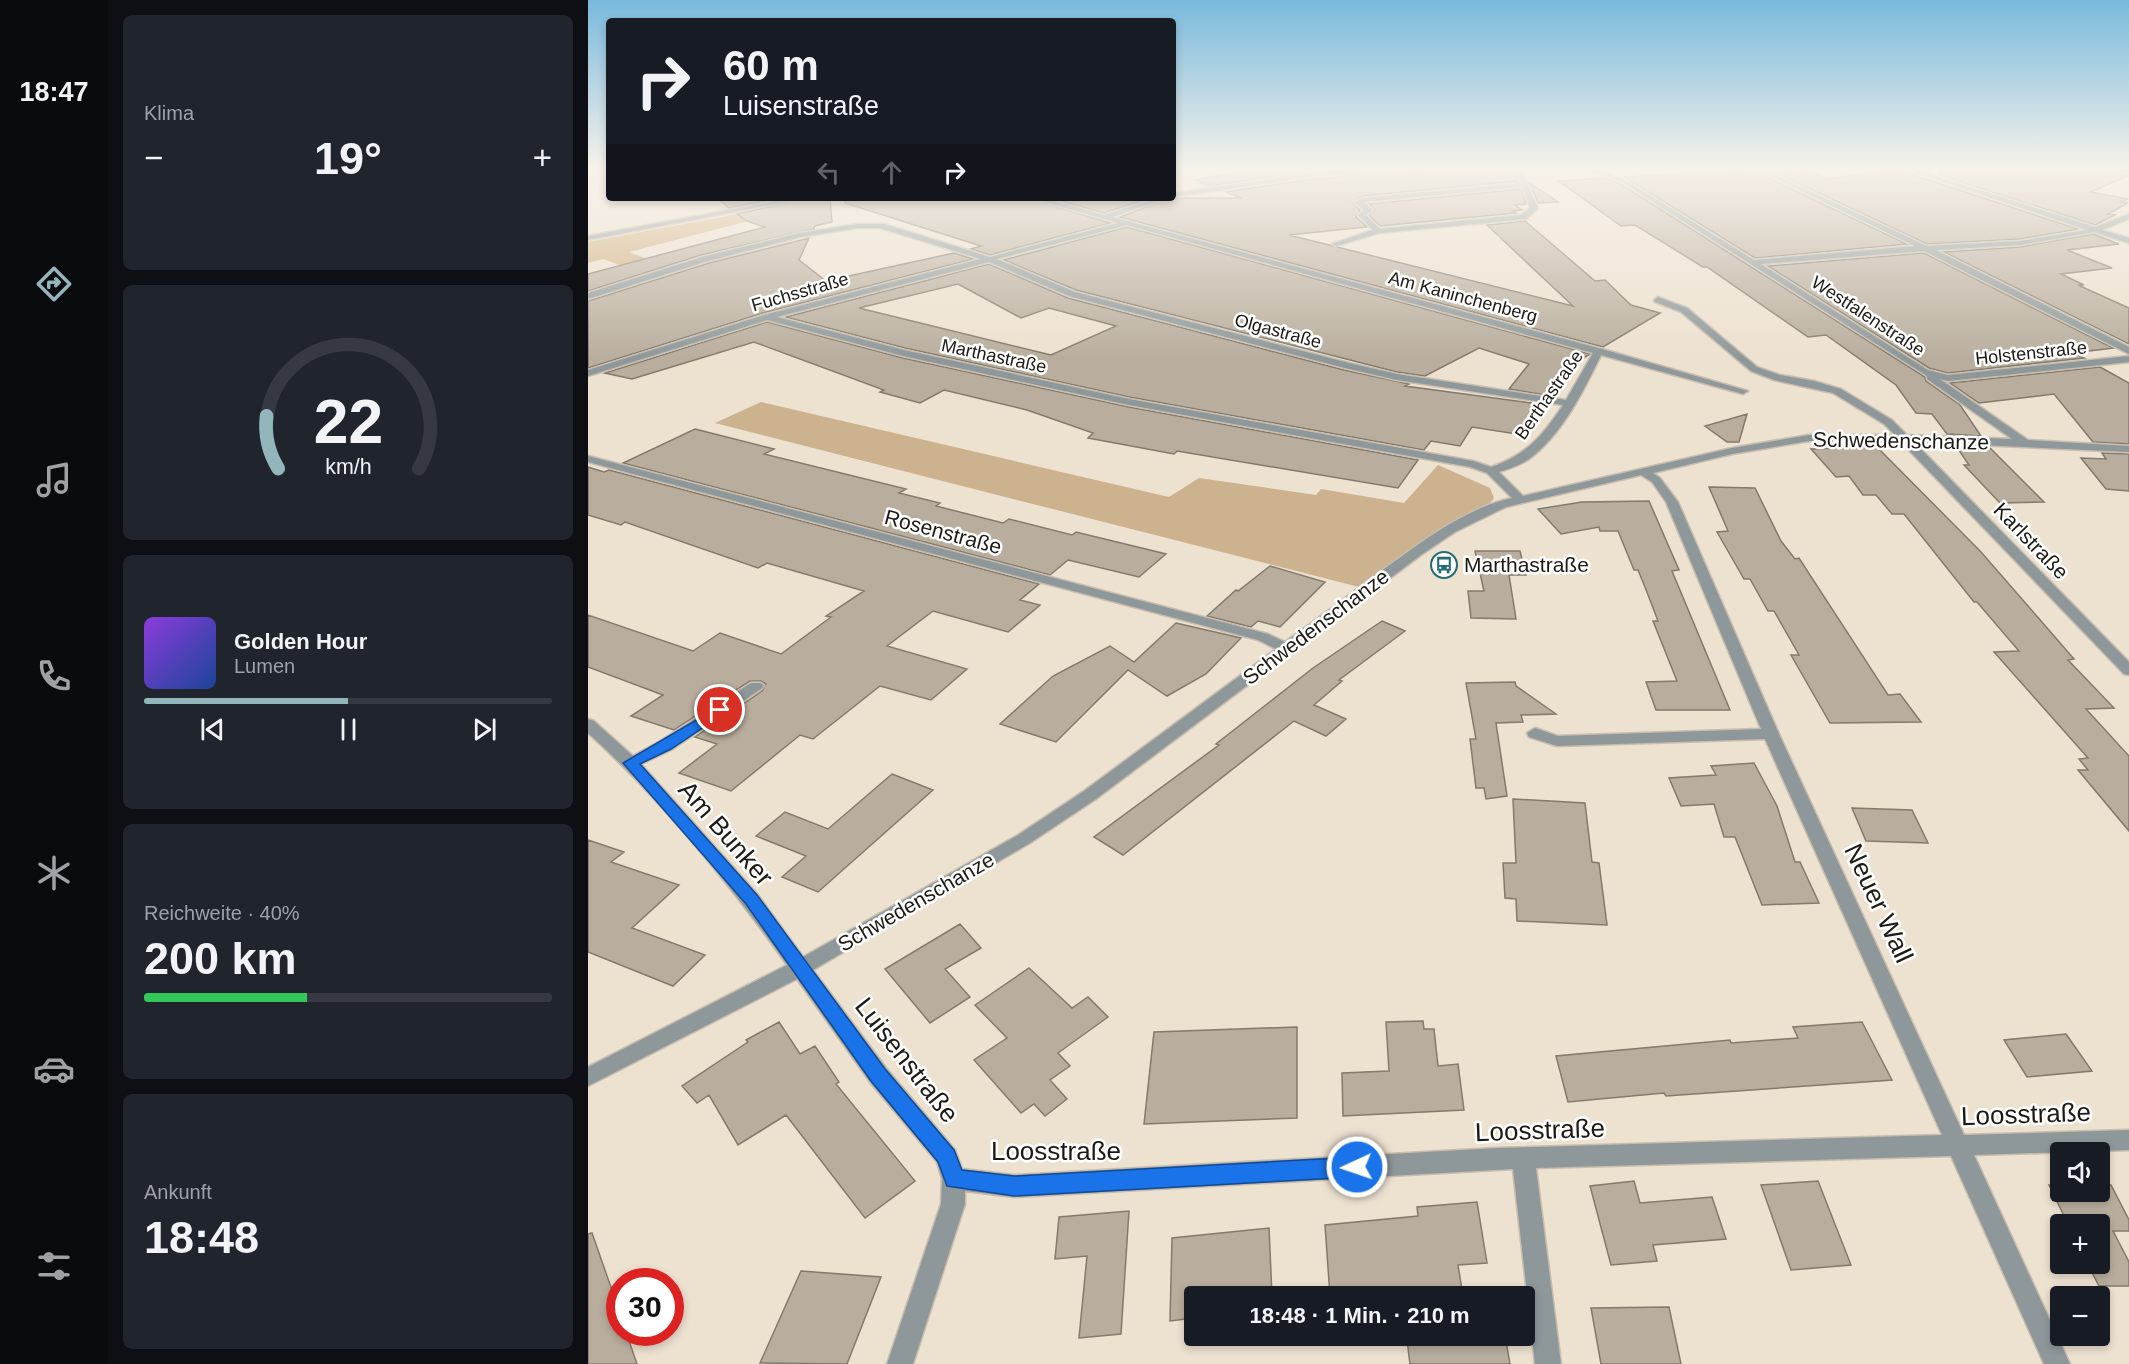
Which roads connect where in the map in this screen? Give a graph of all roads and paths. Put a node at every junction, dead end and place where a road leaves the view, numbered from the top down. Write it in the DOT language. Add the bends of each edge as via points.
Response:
graph roads {
  1 [pos="622,232"];
  2 [pos="815,232"];
  3 [pos="903,232"];
  4 [pos="1094,232"];
  5 [pos="1159,232"];
  6 [pos="1376,232"];
  7 [pos="1704,232"];
  8 [pos="1890,232"];
  9 [pos="2085,232"];
  10 [pos="2101,232"];
  11 [pos="588,238"];
  12 [pos="2129,242"];
  13 [pos="1336,244"];
  14 [pos="1927,249"];
  15 [pos="989,259"];
  16 [pos="1753,262"];
  17 [pos="588,296"];
  18 [pos="1658,300"];
  19 [pos="767,317"];
  20 [pos="1599,351"];
  21 [pos="2129,351"];
  22 [pos="2129,359"];
  23 [pos="1925,372"];
  24 [pos="588,373"];
  25 [pos="1936,376"];
  26 [pos="1743,391"];
  27 [pos="1568,403"];
  28 [pos="1905,438"];
  29 [pos="2026,444"];
  30 [pos="2129,449"];
  31 [pos="588,459"];
  32 [pos="1491,471"];
  33 [pos="1644,472"];
  34 [pos="1521,500"];
  35 [pos="1287,649"];
  36 [pos="2129,670"];
  37 [pos="756,686"];
  38 [pos="588,724"];
  39 [pos="1535,733"];
  40 [pos="1771,734"];
  41 [pos="631,763"];
  42 [pos="800,968"];
  43 [pos="588,1077"];
  44 [pos="2129,1140"];
  45 [pos="1960,1144"];
  46 [pos="1523,1159"];
  47 [pos="954,1179"];
  48 [pos="900,1364"];
  49 [pos="1548,1364"];
  50 [pos="2057,1364"];
  1 -- 11 [label="street"];
  2 -- 17 [label="street, Olgastraße"];
  3 -- 15 [label="street, Olgastraße"];
  4 -- 15 [label="street, Fuchsstraße"];
  5 -- 20 [label="street, Am Kaninchenberg"];
  6 -- 13 [label="street"];
  7 -- 16 [label="street, Westfalenstraße"];
  8 -- 14 [label="street, Holstenstraße"];
  9 -- 14 [label="street"];
  10 -- 12 [label="street"];
  14 -- 16 [label="street"];
  14 -- 21 [label="street, Holstenstraße"];
  15 -- 19 [label="street, Fuchsstraße"];
  15 -- 27 [label="street, Olgastraße" via="1072,294 1348,366"];
  16 -- 23 [label="street, Westfalenstraße"];
  18 -- 28 [label="street, Karlstraße" via="1684,310 1754,369 1837,391 1879,415"];
  19 -- 24 [label="street, Fuchsstraße"];
  19 -- 32 [label="street, Marthastraße" via="903,353 1129,402 1423,453"];
  20 -- 26 [label="street, Am Kaninchenberg"];
  20 -- 27 [label="street, Berthastraße"];
  22 -- 25 [label="street, Holstenstraße"];
  23 -- 25 [label="street, Westfalenstraße"];
  23 -- 29 [label="street"];
  27 -- 32 [label="street, Berthastraße" via="1525,457"];
  28 -- 29 [label="street, Schwedenschanze"];
  28 -- 33 [label="street, Schwedenschanze" via="1809,438"];
  28 -- 36 [label="street, Karlstraße"];
  29 -- 30 [label="street, Schwedenschanze"];
  31 -- 35 [label="street, Rosenstraße" via="1263,637"];
  32 -- 34 [label="street, Marthastraße"];
  33 -- 34 [label="street, Schwedenschanze"];
  33 -- 40 [label="street, Neuer Wall" via="1656,480 1672,502"];
  34 -- 35 [label="street, Schwedenschanze" via="1502,504 1437,538"];
  35 -- 42 [label="street, Schwedenschanze" via="1024,839"];
  37 -- 41 [label="street" via="665,746"];
  38 -- 41 [label="street, Am Bunker"];
  39 -- 40 [label="street" via="1557,741"];
  40 -- 45 [label="street, Neuer Wall"];
  41 -- 42 [label="street, Am Bunker" via="752,900"];
  42 -- 43 [label="street, Schwedenschanze"];
  42 -- 47 [label="street, Luisenstraße" via="878,1075 947,1157"];
  44 -- 45 [label="street, Loosstraße"];
  45 -- 46 [label="street, Loosstraße"];
  45 -- 50 [label="street, Neuer Wall"];
  46 -- 47 [label="street, Loosstraße" via="1014,1186"];
  46 -- 49 [label="street"];
  47 -- 48 [label="street, Luisenstraße" via="952,1204"];
}
